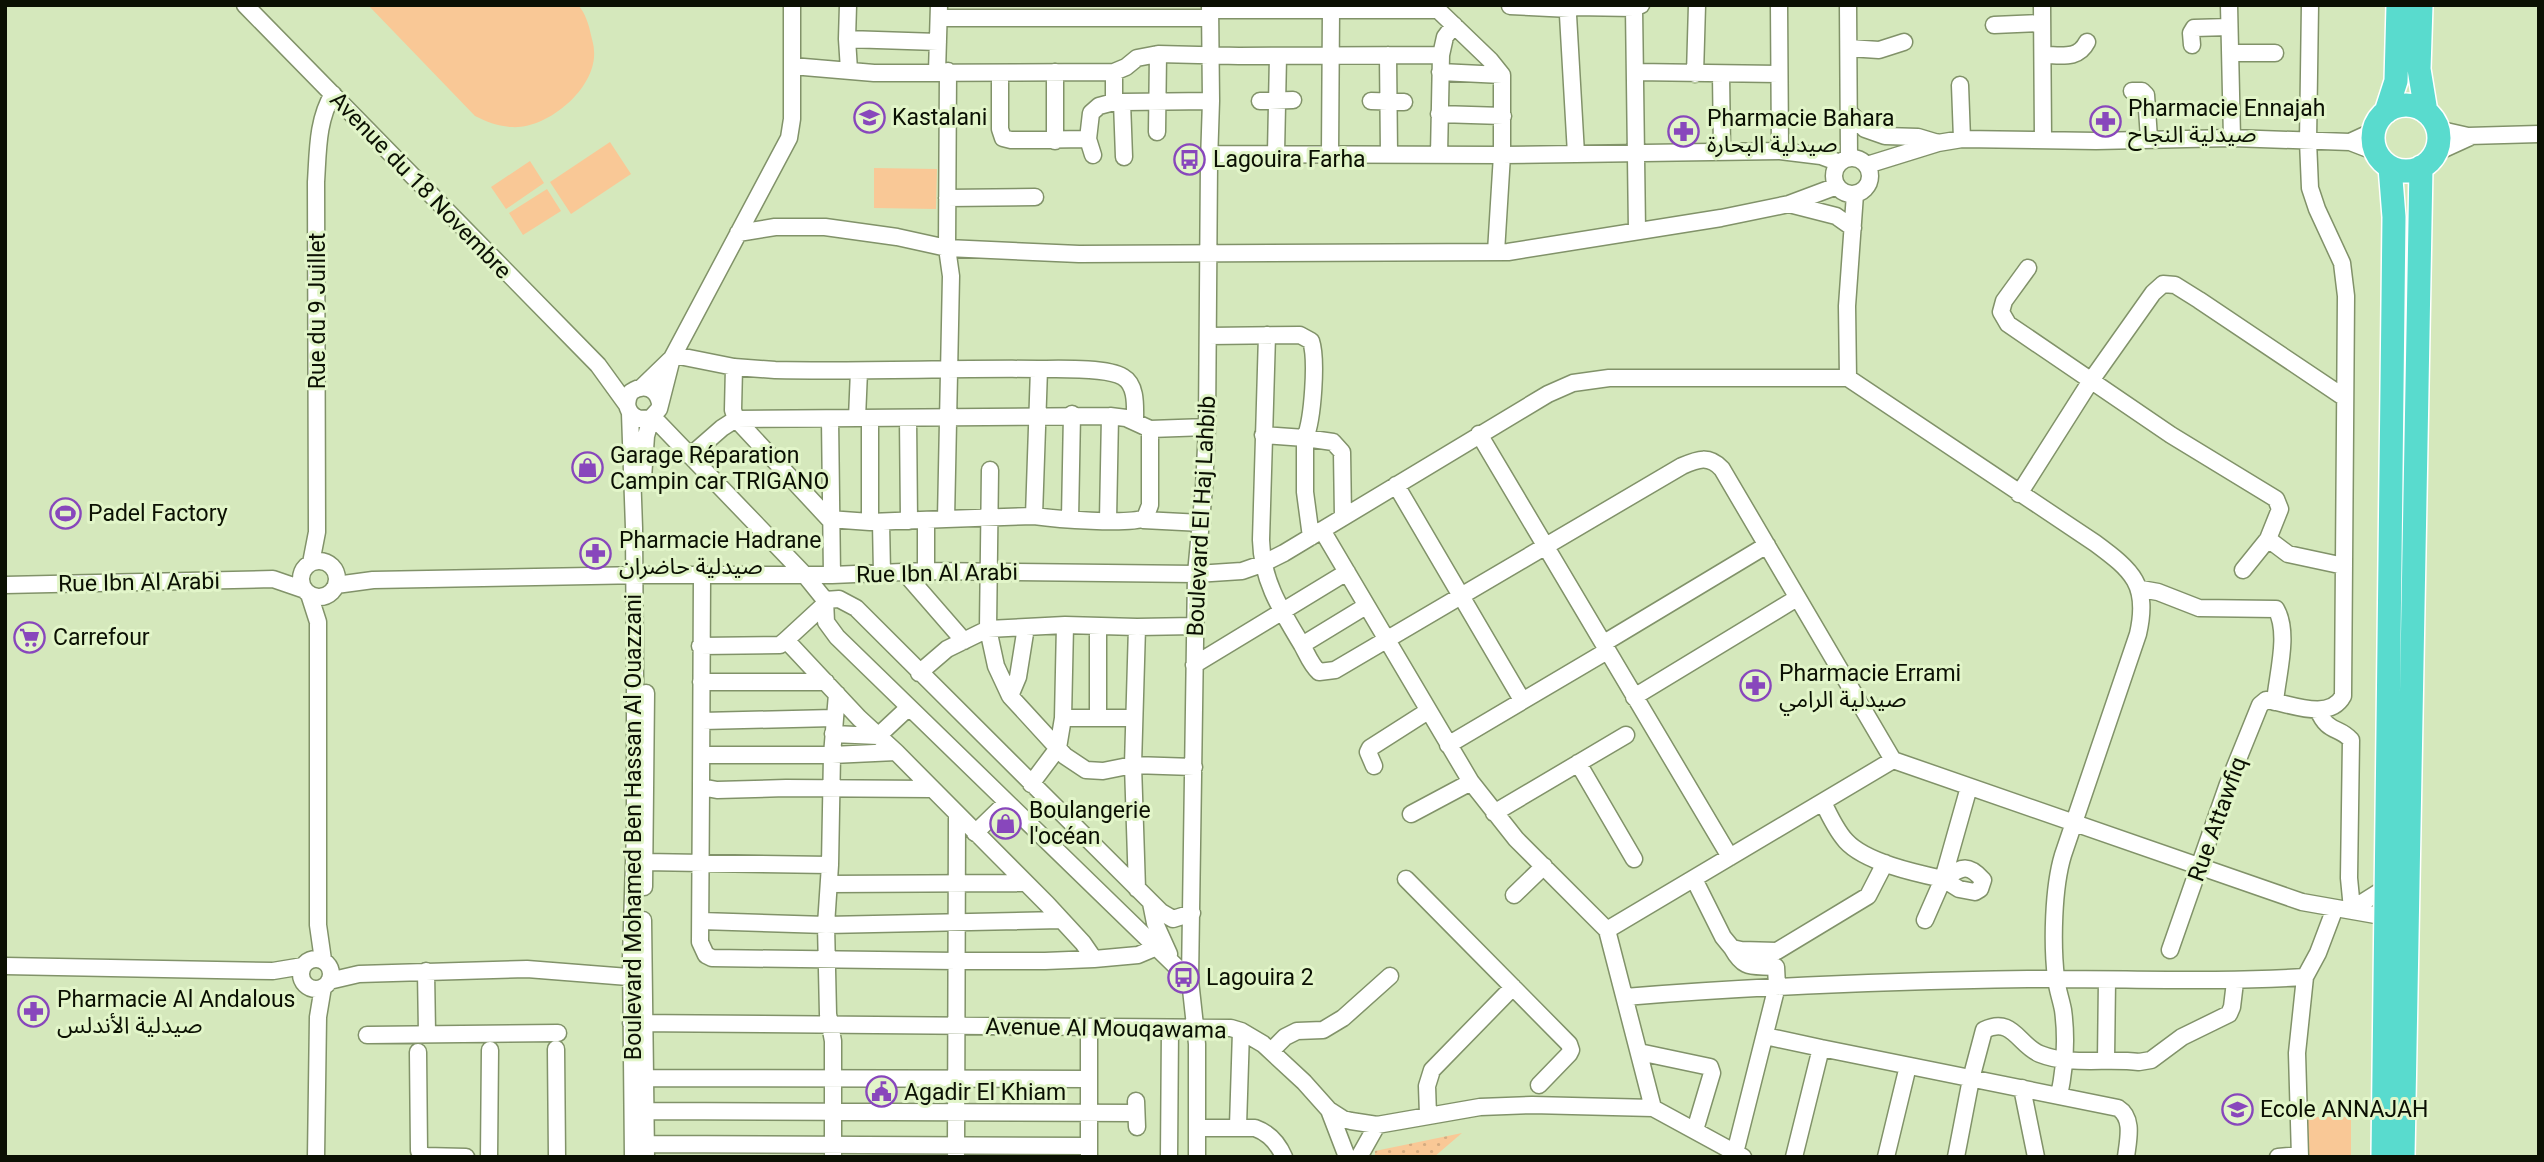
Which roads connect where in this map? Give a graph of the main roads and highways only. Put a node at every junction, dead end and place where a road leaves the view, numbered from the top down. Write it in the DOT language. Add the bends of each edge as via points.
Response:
graph roads {
  1 [pos="2398,5"];
  2 [pos="2421,5"];
  3 [pos="2431,120"];
  4 [pos="2382,140"];
  5 [pos="2428,160"];
  6 [pos="2383,1157"];
  7 [pos="2403,1157"];
  1 -- 4 [label="highway" via="2396,81"];
  2 -- 3 [label="highway" via="2419,69"];
  3 -- 4 [label="highway" via="2410,106 2393,108"];
  3 -- 5 [label="highway" via="2438,141"];
  4 -- 5 [label="highway" via="2406,171"];
  4 -- 6 [label="highway" via="2393,228"];
  5 -- 7 [label="highway"];
}
